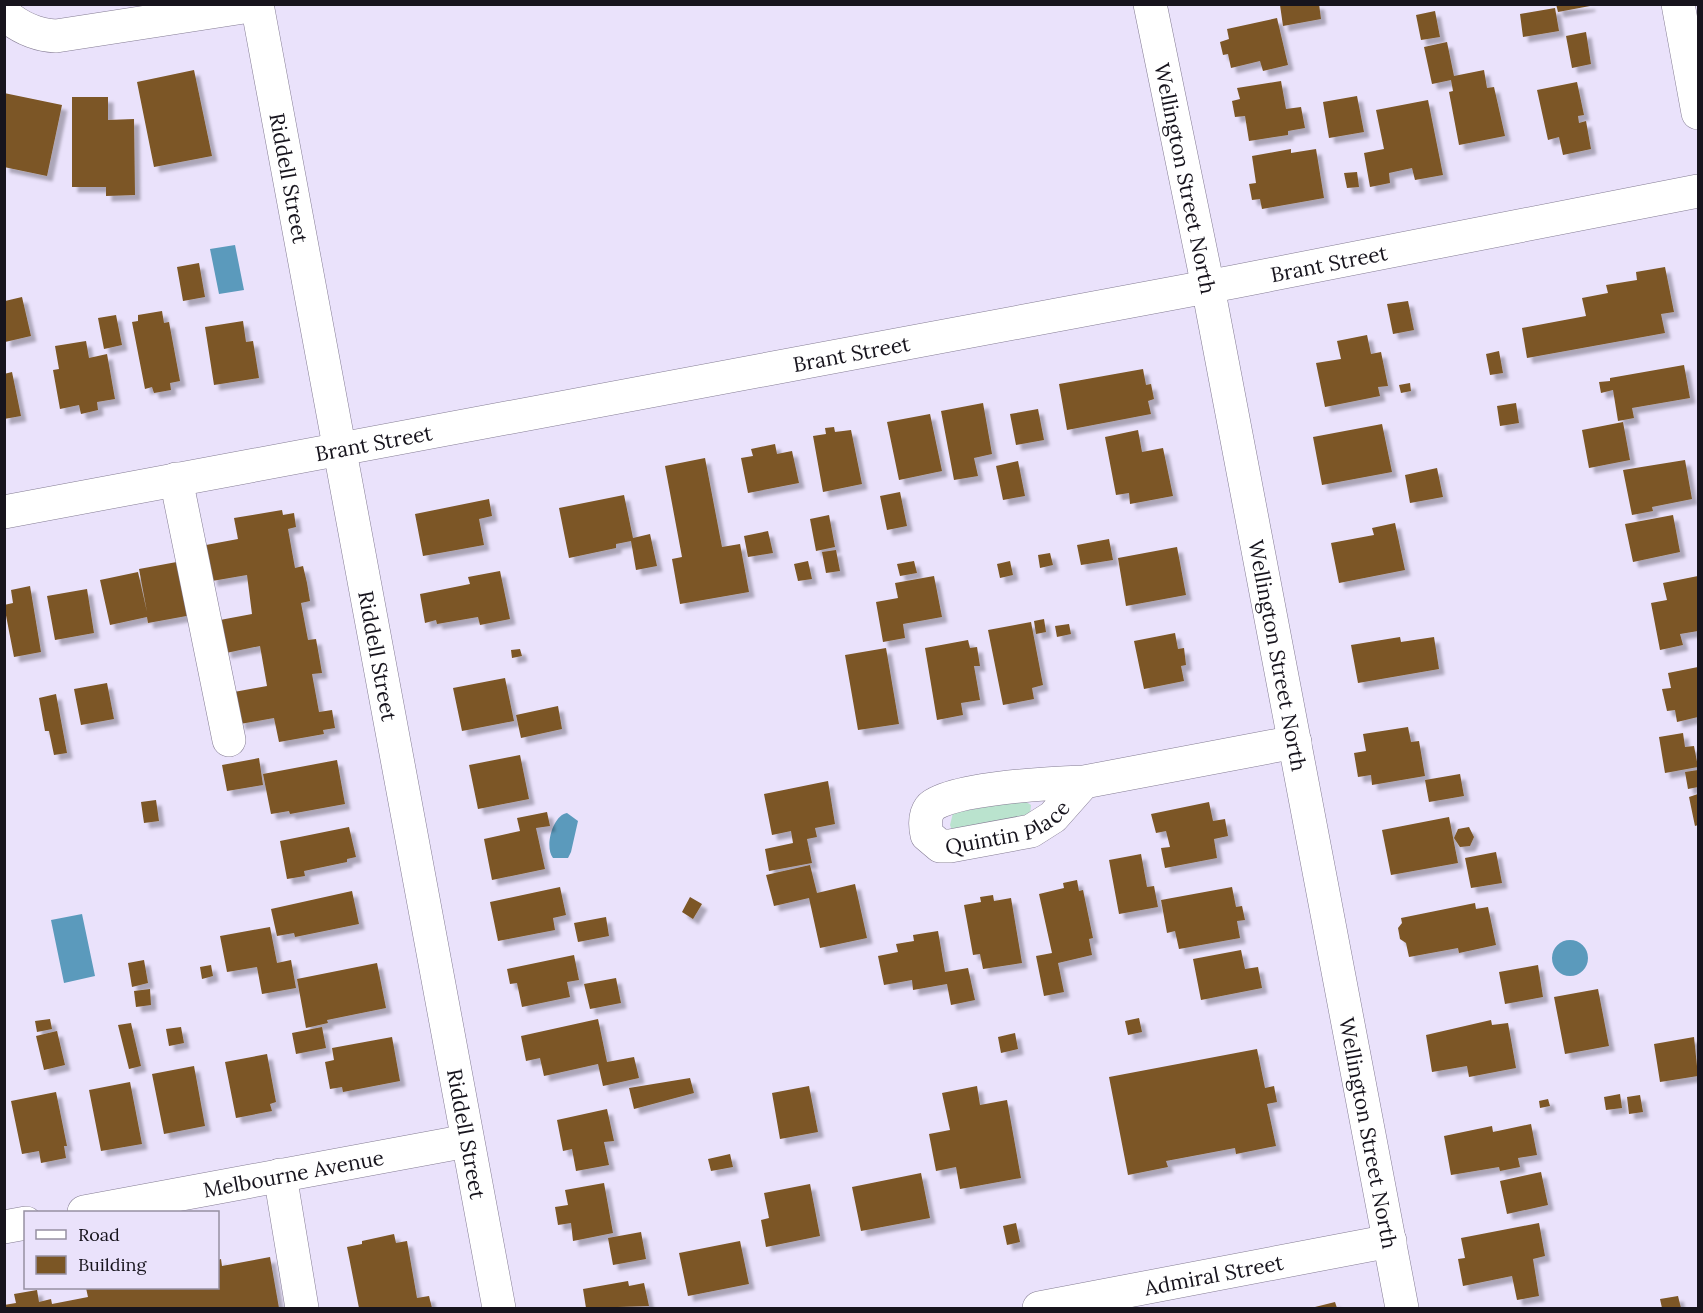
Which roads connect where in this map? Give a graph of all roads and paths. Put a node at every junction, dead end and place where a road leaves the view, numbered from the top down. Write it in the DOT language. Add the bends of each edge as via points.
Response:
graph roads {
  1 [pos="1150,4"];
  2 [pos="1678,4"];
  3 [pos="257,5"];
  4 [pos="4,14"];
  5 [pos="1698,113"];
  6 [pos="1698,191"];
  7 [pos="1208,287"];
  8 [pos="339,448"];
  9 [pos="176,479"];
  10 [pos="4,512"];
  11 [pos="229,740"];
  12 [pos="1295,742"];
  13 [pos="1084,782"];
  14 [pos="467,1141"];
  15 [pos="280,1175"];
  16 [pos="89,1211"];
  17 [pos="24,1223"];
  18 [pos="4,1227"];
  19 [pos="1390,1241"];
  20 [pos="302,1308"];
  21 [pos="499,1308"];
  22 [pos="1039,1308"];
  23 [pos="1402,1308"];
  1 -- 7 [label="street, Wellington Street North"];
  2 -- 5 [label="street"];
  3 -- 4 [label="street" via="57,36 39,35"];
  3 -- 8 [label="street, Riddell Street"];
  6 -- 7 [label="street, Brant Street"];
  7 -- 8 [label="street, Brant Street"];
  7 -- 12 [label="street, Wellington Street North"];
  8 -- 9 [label="street, Brant Street"];
  8 -- 14 [label="street, Riddell Street"];
  9 -- 10 [label="street, Brant Street"];
  9 -- 11 [label="street"];
  12 -- 13 [label="street, Quintin Place"];
  12 -- 19 [label="street, Wellington Street North"];
  14 -- 15 [label="street, Melbourne Avenue"];
  14 -- 21 [label="street, Riddell Street"];
  15 -- 16 [label="street, Melbourne Avenue"];
  15 -- 20 [label="street"];
  17 -- 18 [label="street"];
  19 -- 22 [label="street, Admiral Street"];
  19 -- 23 [label="street, Wellington Street North"];
}
